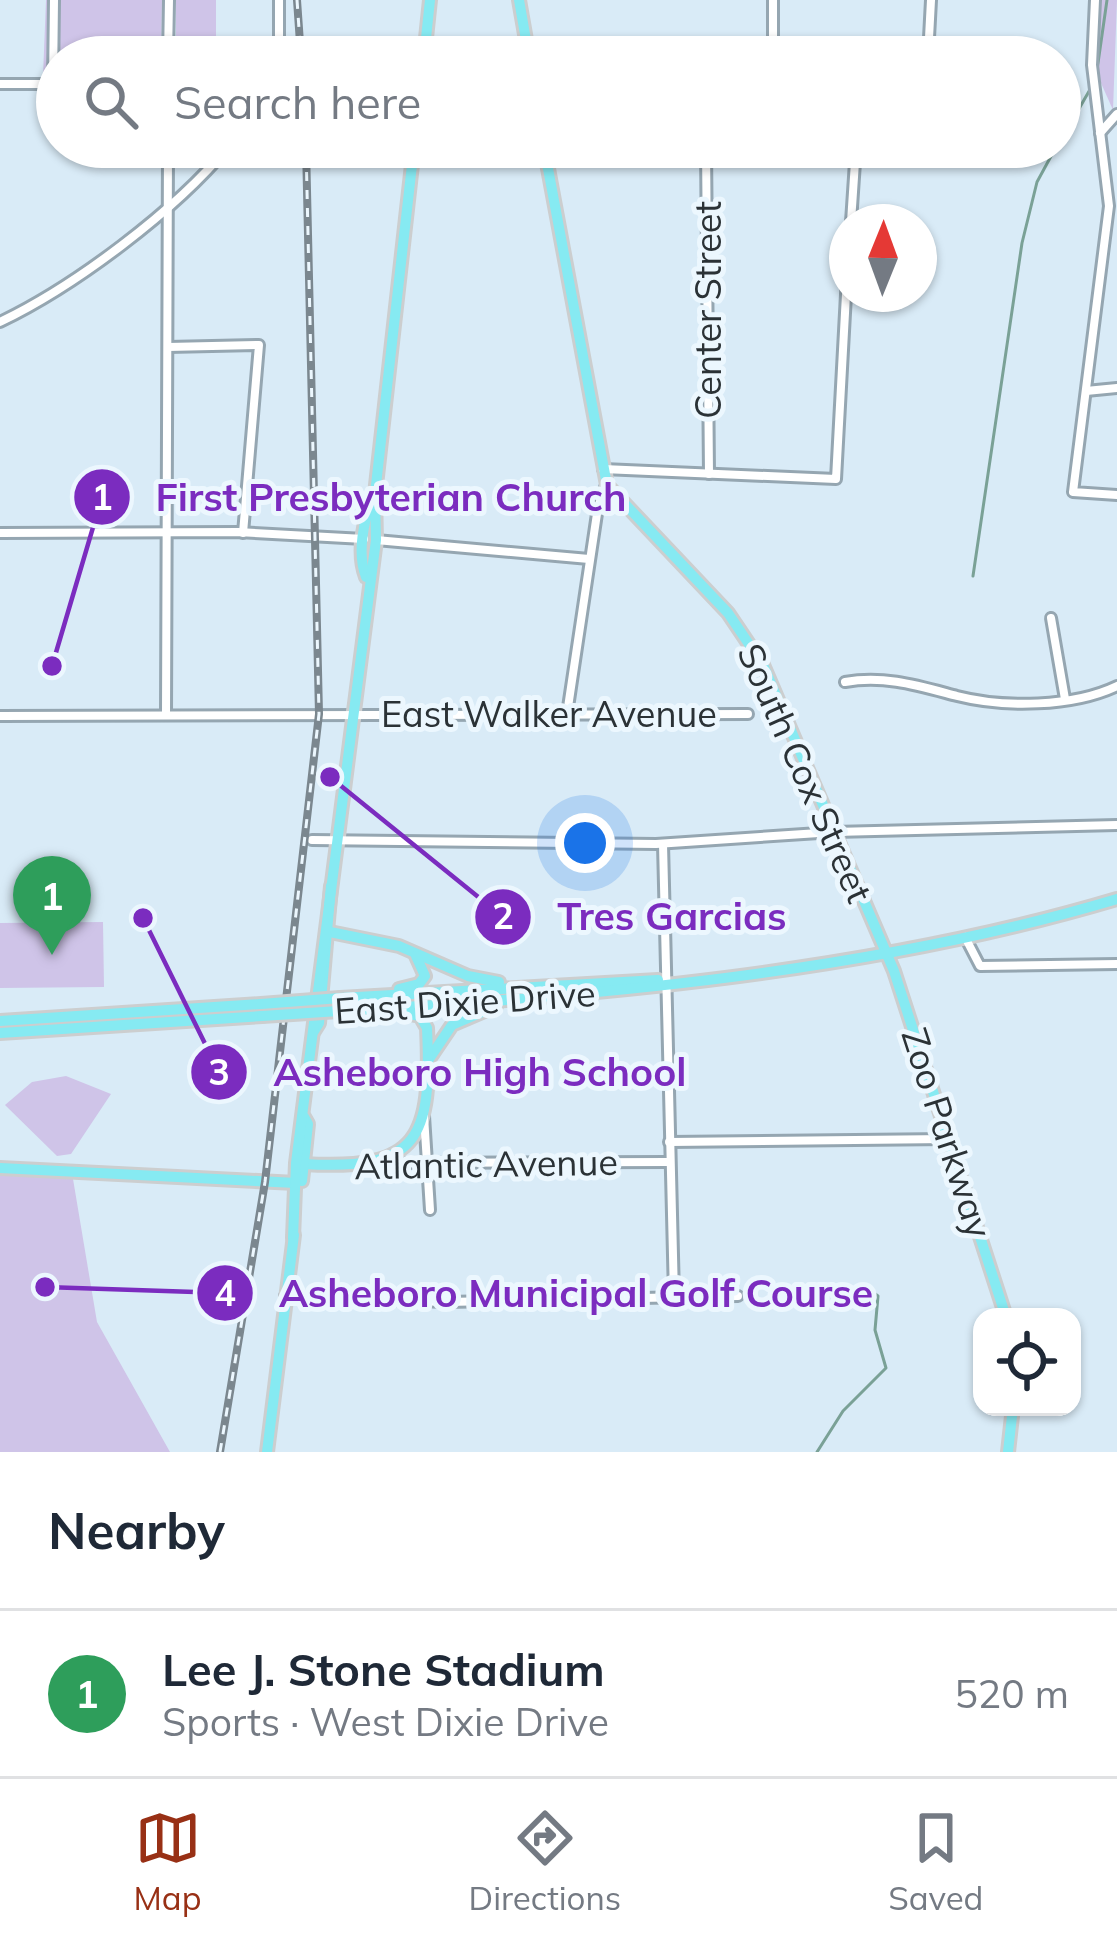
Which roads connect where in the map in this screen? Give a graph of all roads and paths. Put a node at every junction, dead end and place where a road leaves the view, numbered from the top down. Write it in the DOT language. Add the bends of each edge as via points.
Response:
graph roads {
  1 [pos="54,0"];
  2 [pos="169,0"];
  3 [pos="279,0"];
  4 [pos="430,0"];
  5 [pos="519,0"];
  6 [pos="772,0"];
  7 [pos="932,0"];
  8 [pos="1095,0"];
  9 [pos="54,36"];
  10 [pos="169,36"];
  11 [pos="279,36"];
  12 [pos="426,36"];
  13 [pos="525,36"];
  14 [pos="773,36"];
  15 [pos="929,36"];
  16 [pos="0,84"];
  17 [pos="36,84"];
  18 [pos="1117,114"];
  19 [pos="1100,133"];
  20 [pos="168,168"];
  21 [pos="205,168"];
  22 [pos="412,168"];
  23 [pos="548,168"];
  24 [pos="706,168"];
  25 [pos="855,168"];
  26 [pos="168,202"];
  27 [pos="852,204"];
  28 [pos="845,312"];
  29 [pos="0,322"];
  30 [pos="168,347"];
  31 [pos="1117,388"];
  32 [pos="1086,391"];
  33 [pos="602,469"];
  34 [pos="709,474"];
  35 [pos="607,484"];
  36 [pos="1117,495"];
  37 [pos="167,532"];
  38 [pos="243,532"];
  39 [pos="0,533"];
  40 [pos="370,539"];
  41 [pos="590,559"];
  42 [pos="1052,618"];
  43 [pos="845,682"];
  44 [pos="1117,686"];
  45 [pos="1065,699"];
  46 [pos="350,714"];
  47 [pos="567,714"];
  48 [pos="748,714"];
  49 [pos="166,715"];
  50 [pos="0,716"];
  51 [pos="1117,825"];
  52 [pos="834,832"];
  53 [pos="312,840"];
  54 [pos="337,841"];
  55 [pos="663,844"];
  56 [pos="331,886"];
  57 [pos="1117,899"];
  58 [pos="330,932"];
  59 [pos="965,937"];
  60 [pos="411,951"];
  61 [pos="885,951"];
  62 [pos="1117,964"];
  63 [pos="668,980"];
  64 [pos="520,986"];
  65 [pos="380,997"];
  66 [pos="528,998"];
  67 [pos="339,1005"];
  68 [pos="371,1009"];
  69 [pos="261,1010"];
  70 [pos="0,1021"];
  71 [pos="314,1031"];
  72 [pos="0,1033"];
  73 [pos="427,1065"];
  74 [pos="424,1115"];
  75 [pos="304,1117"];
  76 [pos="948,1139"];
  77 [pos="669,1142"];
  78 [pos="669,1162"];
  79 [pos="381,1163"];
  80 [pos="304,1164"];
  81 [pos="427,1164"];
  82 [pos="0,1168"];
  83 [pos="296,1184"];
  84 [pos="430,1210"];
  85 [pos="293,1238"];
  86 [pos="284,1296"];
  87 [pos="674,1296"];
  88 [pos="737,1296"];
  89 [pos="1003,1308"];
  90 [pos="1012,1416"];
  91 [pos="267,1452"];
  92 [pos="1008,1452"];
  1 -- 9 [label="street"];
  2 -- 10 [label="street"];
  3 -- 11 [label="street"];
  4 -- 12 [label="main road"];
  5 -- 13 [label="main road"];
  6 -- 14 [label="street"];
  7 -- 15 [label="street"];
  8 -- 19 [label="street"];
  16 -- 17 [label="street"];
  18 -- 19 [label="street"];
  19 -- 32 [label="street" via="1109,206"];
  20 -- 26 [label="street"];
  21 -- 26 [label="street"];
  22 -- 40 [label="main road"];
  23 -- 33 [label="main road, South Cox Street"];
  24 -- 34 [label="street, Center Street"];
  25 -- 27 [label="street"];
  26 -- 29 [label="street" via="39,303"];
  26 -- 30 [label="street"];
  28 -- 34 [label="street" via="836,479"];
  30 -- 37 [label="street"];
  30 -- 38 [label="street" via="259,345"];
  31 -- 32 [label="street"];
  32 -- 36 [label="street" via="1072,492"];
  33 -- 34 [label="street"];
  33 -- 35 [label="main road, South Cox Street"];
  35 -- 41 [label="street"];
  35 -- 52 [label="main road, South Cox Street" via="755,650"];
  37 -- 38 [label="street"];
  37 -- 39 [label="street"];
  37 -- 49 [label="street"];
  38 -- 40 [label="street"];
  40 -- 41 [label="street"];
  40 -- 46 [label="main road"];
  41 -- 47 [label="street"];
  42 -- 45 [label="street"];
  43 -- 45 [label="street" via="902,681 978,700"];
  44 -- 45 [label="street"];
  46 -- 47 [label="street, East Walker Avenue"];
  46 -- 49 [label="street, East Walker Avenue"];
  46 -- 54 [label="main road"];
  47 -- 48 [label="street, East Walker Avenue"];
  49 -- 50 [label="street, East Walker Avenue"];
  51 -- 52 [label="street"];
  52 -- 55 [label="street"];
  52 -- 61 [label="main road, South Cox Street"];
  53 -- 54 [label="street"];
  54 -- 55 [label="street"];
  54 -- 56 [label="main road"];
  55 -- 63 [label="street"];
  56 -- 58 [label="main road"];
  56 -- 71 [label="main road"];
  57 -- 59 [label="main road, East Dixie Drive"];
  58 -- 60 [label="main road"];
  58 -- 71 [label="main road"];
  59 -- 61 [label="main road, East Dixie Drive"];
  59 -- 62 [label="street" via="980,967"];
  60 -- 64 [label="main road" via="467,976"];
  60 -- 65 [label="main road" via="423,978"];
  61 -- 63 [label="main road, East Dixie Drive"];
  61 -- 76 [label="main road, Zoo Parkway"];
  63 -- 64 [label="main road, East Dixie Drive"];
  63 -- 66 [label="main road, East Dixie Drive"];
  63 -- 77 [label="street"];
  64 -- 65 [label="main road, East Dixie Drive"];
  65 -- 67 [label="main road, East Dixie Drive"];
  66 -- 68 [label="main road, East Dixie Drive"];
  66 -- 73 [label="main road" via="452,1025"];
  67 -- 68 [label="main road, East Dixie Drive"];
  67 -- 69 [label="main road, East Dixie Drive, bridge"];
  68 -- 73 [label="main road" via="424,1020"];
  69 -- 70 [label="main road"];
  69 -- 72 [label="main road"];
  71 -- 75 [label="main road"];
  73 -- 74 [label="main road"];
  74 -- 79 [label="main road" via="408,1145"];
  74 -- 81 [label="street"];
  75 -- 80 [label="main road"];
  75 -- 83 [label="main road"];
  76 -- 77 [label="street, Atlantic Avenue"];
  76 -- 89 [label="main road, Zoo Parkway"];
  77 -- 78 [label="street"];
  78 -- 81 [label="street, Atlantic Avenue"];
  78 -- 87 [label="street"];
  79 -- 80 [label="main road, Atlantic Avenue"];
  79 -- 81 [label="street, Atlantic Avenue"];
  80 -- 85 [label="main road"];
  81 -- 84 [label="street"];
  82 -- 83 [label="main road"];
  83 -- 85 [label="main road"];
  85 -- 86 [label="main road"];
  86 -- 87 [label="street"];
  86 -- 91 [label="main road"];
  87 -- 88 [label="street"];
  90 -- 92 [label="main road"];
}
